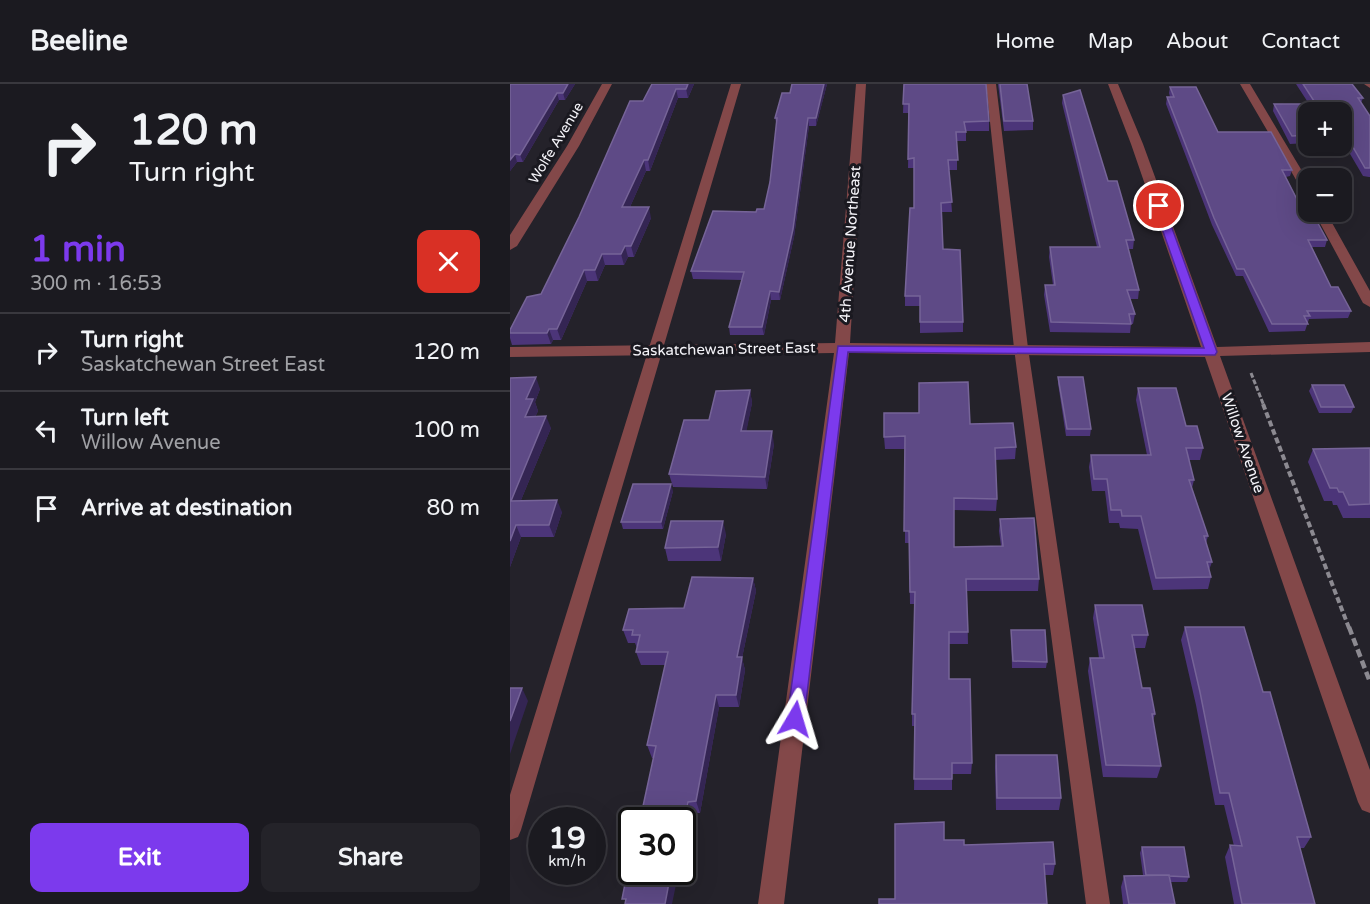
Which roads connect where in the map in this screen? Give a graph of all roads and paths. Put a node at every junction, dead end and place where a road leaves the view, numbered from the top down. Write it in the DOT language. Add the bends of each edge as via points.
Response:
graph roads {
  1 [pos="607,84"];
  2 [pos="736,84"];
  3 [pos="861,84"];
  4 [pos="991,84"];
  5 [pos="1113,84"];
  6 [pos="1245,84"];
  7 [pos="1298,173"];
  8 [pos="1325,222"];
  9 [pos="510,246"];
  10 [pos="1370,303"];
  11 [pos="1370,347"];
  12 [pos="842,348"];
  13 [pos="1021,348"];
  14 [pos="654,350"];
  15 [pos="510,352"];
  16 [pos="1211,352"];
  17 [pos="1251,373"];
  18 [pos="1370,682"];
  19 [pos="1370,802"];
  20 [pos="510,830"];
  21 [pos="771,904"];
  22 [pos="1098,904"];
  1 -- 9 [label="street, Wolfe Avenue"];
  2 -- 14 [label="lane"];
  3 -- 12 [label="street, 4th Avenue Northeast"];
  4 -- 13 [label="lane"];
  5 -- 16 [label="street, Willow Avenue"];
  6 -- 7 [label="lane"];
  8 -- 10 [label="lane"];
  11 -- 16 [label="street, Saskatchewan Street East"];
  12 -- 13 [label="street, Saskatchewan Street East"];
  12 -- 14 [label="street, Saskatchewan Street East"];
  12 -- 21 [label="street, 4th Avenue Northeast"];
  13 -- 16 [label="street, Saskatchewan Street East"];
  13 -- 22 [label="lane"];
  14 -- 15 [label="street, Saskatchewan Street East"];
  14 -- 20 [label="lane"];
  16 -- 19 [label="street, Willow Avenue"];
  17 -- 18 [label="path"];
}
